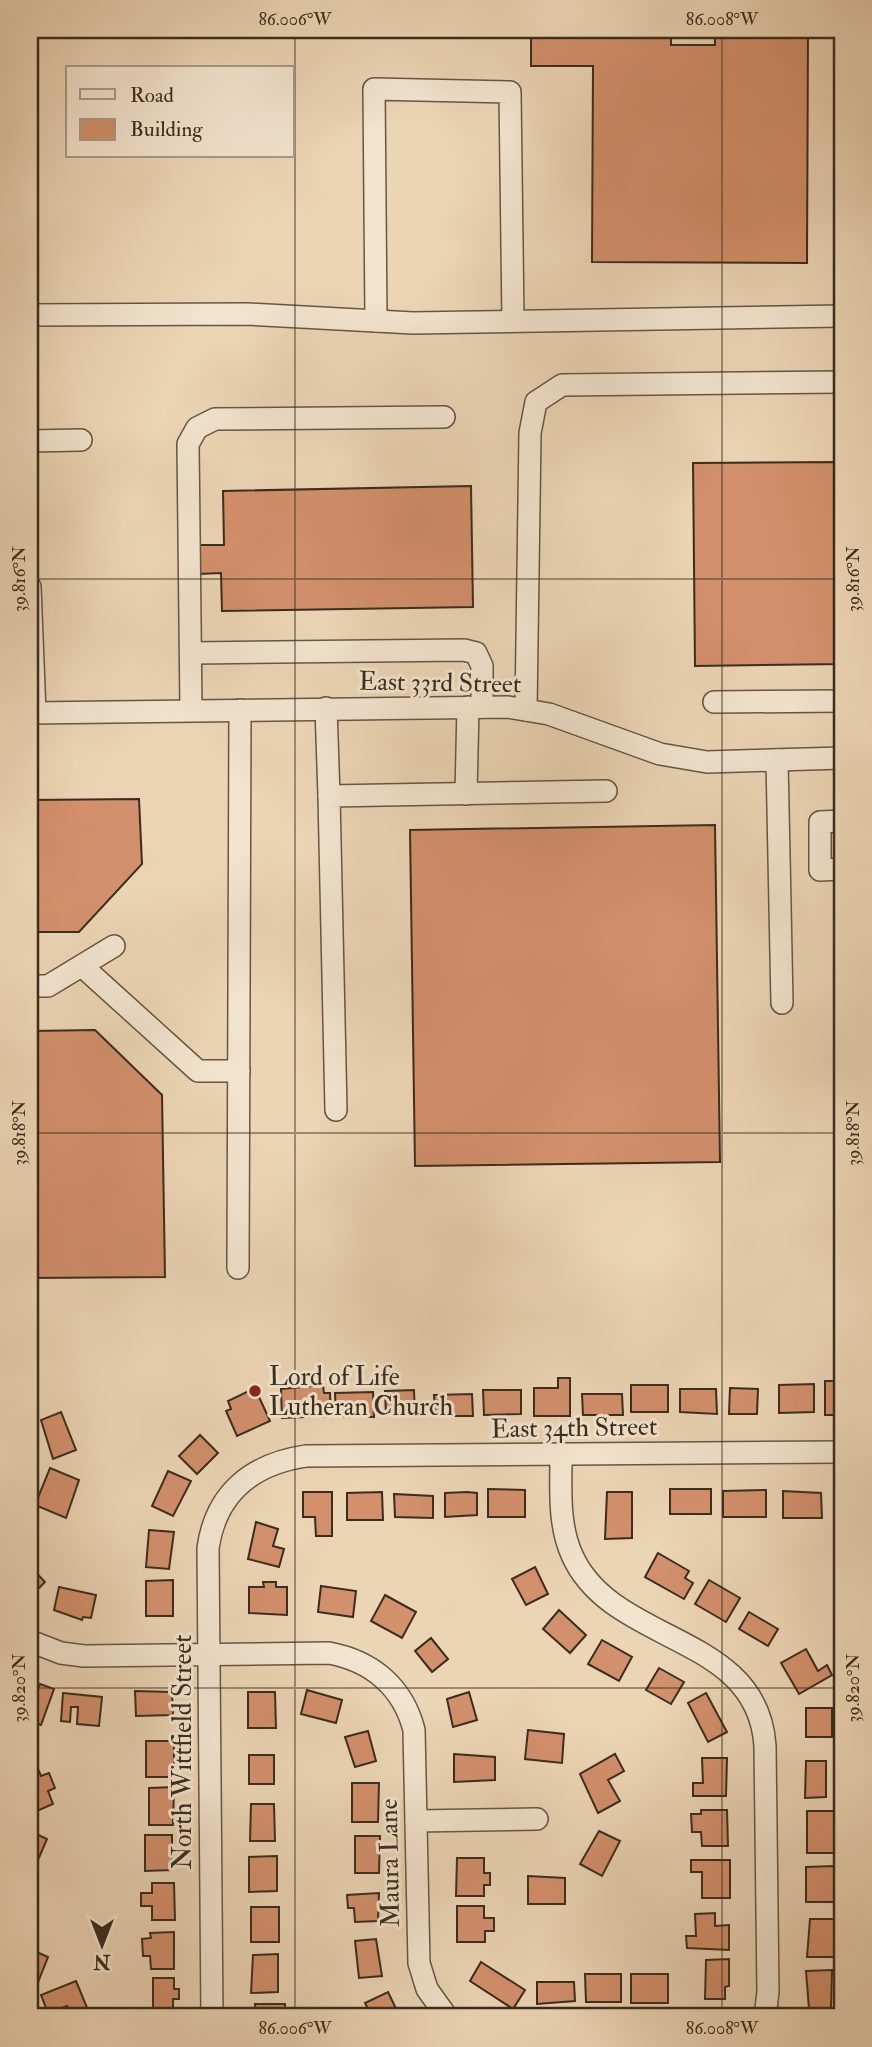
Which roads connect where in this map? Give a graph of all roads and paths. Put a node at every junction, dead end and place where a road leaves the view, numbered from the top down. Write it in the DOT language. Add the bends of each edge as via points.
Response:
graph roads {
  1 [pos="842,311"];
  2 [pos="30,315"];
  3 [pos="376,321"];
  4 [pos="513,321"];
  5 [pos="842,382"];
  6 [pos="444,417"];
  7 [pos="81,440"];
  8 [pos="30,441"];
  9 [pos="30,587"];
  10 [pos="191,653"];
  11 [pos="842,701"];
  12 [pos="714,702"];
  13 [pos="475,707"];
  14 [pos="326,708"];
  15 [pos="191,710"];
  16 [pos="240,710"];
  17 [pos="526,710"];
  18 [pos="32,713"];
  19 [pos="842,758"];
  20 [pos="777,760"];
  21 [pos="606,791"];
  22 [pos="466,794"];
  23 [pos="329,796"];
  24 [pos="842,821"];
  25 [pos="842,869"];
  26 [pos="114,946"];
  27 [pos="82,966"];
  28 [pos="30,986"];
  29 [pos="782,1003"];
  30 [pos="239,1070"];
  31 [pos="337,1110"];
  32 [pos="238,1268"];
  33 [pos="842,1452"];
  34 [pos="561,1455"];
  35 [pos="233,1492"];
  36 [pos="30,1641"];
  37 [pos="209,1654"];
  38 [pos="537,1819"];
  39 [pos="416,1821"];
  40 [pos="212,2017"];
  41 [pos="447,2017"];
  42 [pos="765,2017"];
  1 -- 4 [label="street"];
  2 -- 3 [label="street" via="247,314"];
  3 -- 4 [label="street"];
  3 -- 4 [label="street" via="374,89 510,92"];
  5 -- 17 [label="street" via="562,385 536,402 530,433"];
  6 -- 10 [label="street" via="215,419 197,428 188,444"];
  7 -- 8 [label="street"];
  9 -- 18 [label="street"];
  10 -- 13 [label="street" via="464,650 476,653 482,666"];
  10 -- 15 [label="street"];
  11 -- 12 [label="street"];
  13 -- 14 [label="street, East 33rd Street"];
  13 -- 17 [label="street, East 33rd Street"];
  13 -- 22 [label="street"];
  14 -- 16 [label="street, East 33rd Street"];
  14 -- 23 [label="street"];
  15 -- 16 [label="street, East 33rd Street"];
  15 -- 18 [label="street, East 33rd Street"];
  16 -- 30 [label="street"];
  17 -- 20 [label="street, East 33rd Street" via="583,724 660,754 706,762"];
  19 -- 20 [label="street, East 33rd Street"];
  20 -- 29 [label="street"];
  21 -- 22 [label="street"];
  22 -- 23 [label="street"];
  23 -- 31 [label="street"];
  24 -- 25 [label="street" via="821,822 821,870"];
  26 -- 27 [label="street"];
  27 -- 28 [label="street" via="48,986"];
  27 -- 30 [label="street" via="198,1071"];
  30 -- 32 [label="street"];
  33 -- 34 [label="street, East 34th Street"];
  34 -- 35 [label="street, East 34th Street" via="306,1456 269,1464"];
  34 -- 42 [label="street" via="563,1527 583,1576 610,1603 732,1673 759,1713 765,1746"];
  35 -- 37 [label="street, North Wittfield Street" via="209,1541"];
  36 -- 37 [label="street" via="84,1656"];
  37 -- 39 [label="street, Maura Lane" via="313,1653 344,1656 372,1669 403,1702 415,1738"];
  37 -- 40 [label="street, North Wittfield Street"];
  38 -- 39 [label="street"];
  39 -- 41 [label="street, Maura Lane" via="419,1963 427,1989"];
}
